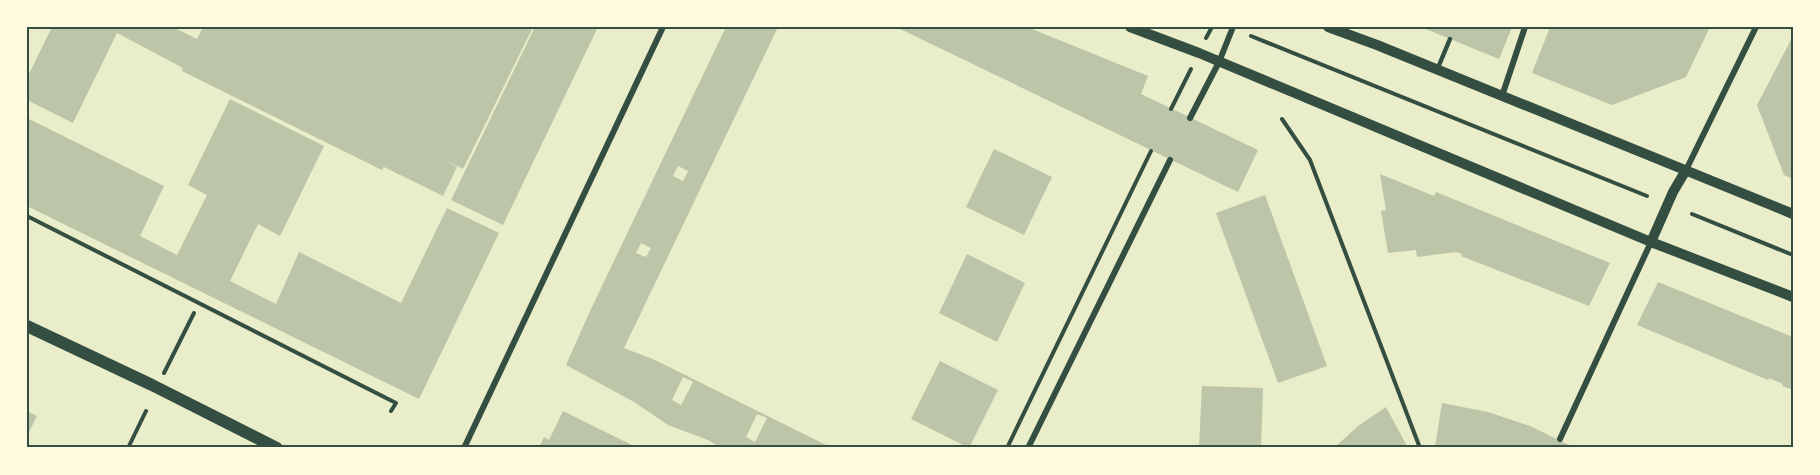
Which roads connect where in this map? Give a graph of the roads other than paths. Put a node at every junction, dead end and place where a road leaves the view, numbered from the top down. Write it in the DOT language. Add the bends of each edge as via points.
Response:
graph roads {
  1 [pos="663,27"];
  2 [pos="1130,27"];
  3 [pos="1233,27"];
  4 [pos="1328,27"];
  5 [pos="1525,27"];
  6 [pos="1756,27"];
  7 [pos="1450,39"];
  8 [pos="1219,62"];
  9 [pos="1437,69"];
  10 [pos="1502,96"];
  11 [pos="1190,118"];
  12 [pos="1170,160"];
  13 [pos="1686,170"];
  14 [pos="1793,214"];
  15 [pos="1651,242"];
  16 [pos="1793,297"];
  17 [pos="27,326"];
  18 [pos="1560,439"];
  19 [pos="277,448"];
  20 [pos="464,448"];
  21 [pos="1028,448"];
  1 -- 20 [label="street"];
  2 -- 8 [label="street"];
  3 -- 8 [label="street"];
  4 -- 9 [label="street"];
  5 -- 10 [label="street"];
  6 -- 13 [label="street"];
  7 -- 9 [label="lane"];
  8 -- 11 [label="street"];
  8 -- 15 [label="street"];
  9 -- 10 [label="street"];
  10 -- 13 [label="street"];
  12 -- 21 [label="street"];
  13 -- 14 [label="street"];
  13 -- 15 [label="street"];
  15 -- 16 [label="street"];
  15 -- 18 [label="street"];
  17 -- 19 [label="main road"];
}
